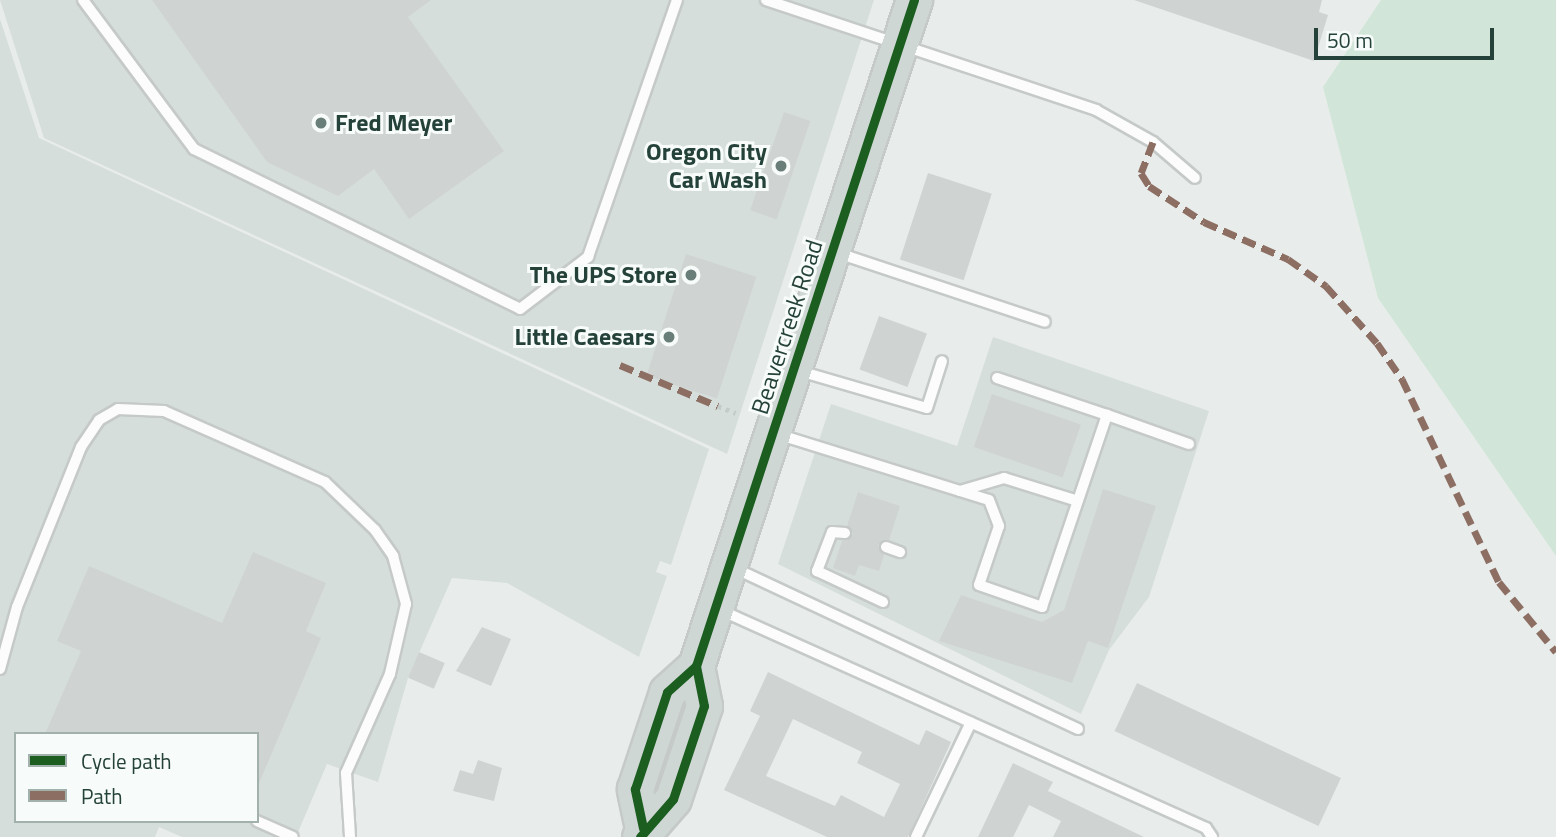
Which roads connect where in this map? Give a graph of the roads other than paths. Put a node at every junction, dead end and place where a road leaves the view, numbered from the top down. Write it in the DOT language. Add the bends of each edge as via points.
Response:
graph roads {
  1 [pos="83,0"];
  2 [pos="677,0"];
  3 [pos="766,0"];
  4 [pos="914,0"];
  5 [pos="900,45"];
  6 [pos="1195,178"];
  7 [pos="832,251"];
  8 [pos="1045,322"];
  9 [pos="942,361"];
  10 [pos="794,370"];
  11 [pos="998,378"];
  12 [pos="1107,415"];
  13 [pos="773,433"];
  14 [pos="1189,444"];
  15 [pos="960,491"];
  16 [pos="1078,501"];
  17 [pos="845,533"];
  18 [pos="886,547"];
  19 [pos="900,552"];
  20 [pos="729,565"];
  21 [pos="883,603"];
  22 [pos="716,607"];
  23 [pos="0,669"];
  24 [pos="971,722"];
  25 [pos="1078,729"];
  26 [pos="259,822"];
  27 [pos="641,832"];
  28 [pos="293,837"];
  29 [pos="350,837"];
  30 [pos="916,837"];
  31 [pos="1213,837"];
  1 -- 2 [label="lane" via="194,149 520,309 589,257"];
  3 -- 5 [label="lane"];
  4 -- 5 [label="main road, Beavercreek Road"];
  5 -- 6 [label="lane" via="1096,110 1153,142"];
  5 -- 7 [label="main road, Beavercreek Road"];
  7 -- 8 [label="lane"];
  7 -- 10 [label="main road, Beavercreek Road"];
  9 -- 10 [label="lane" via="928,408"];
  10 -- 13 [label="main road, Beavercreek Road"];
  11 -- 12 [label="lane"];
  12 -- 14 [label="lane"];
  12 -- 16 [label="lane"];
  13 -- 15 [label="lane"];
  13 -- 20 [label="main road, Beavercreek Road"];
  15 -- 16 [label="lane" via="1004,478"];
  15 -- 16 [label="lane" via="989,500 999,526 979,585 1042,607"];
  17 -- 21 [label="lane" via="832,532 817,571"];
  18 -- 19 [label="lane"];
  20 -- 22 [label="main road, Beavercreek Road"];
  20 -- 25 [label="lane"];
  22 -- 24 [label="lane"];
  22 -- 27 [label="main road, Beavercreek Road" via="696,666 704,706 673,799"];
  23 -- 29 [label="lane" via="17,607 81,447 99,420 118,409 164,411 325,482 375,530 393,556 406,604 390,674 346,773"];
  24 -- 30 [label="lane"];
  24 -- 31 [label="lane" via="1206,828"];
  26 -- 28 [label="lane"];
}
